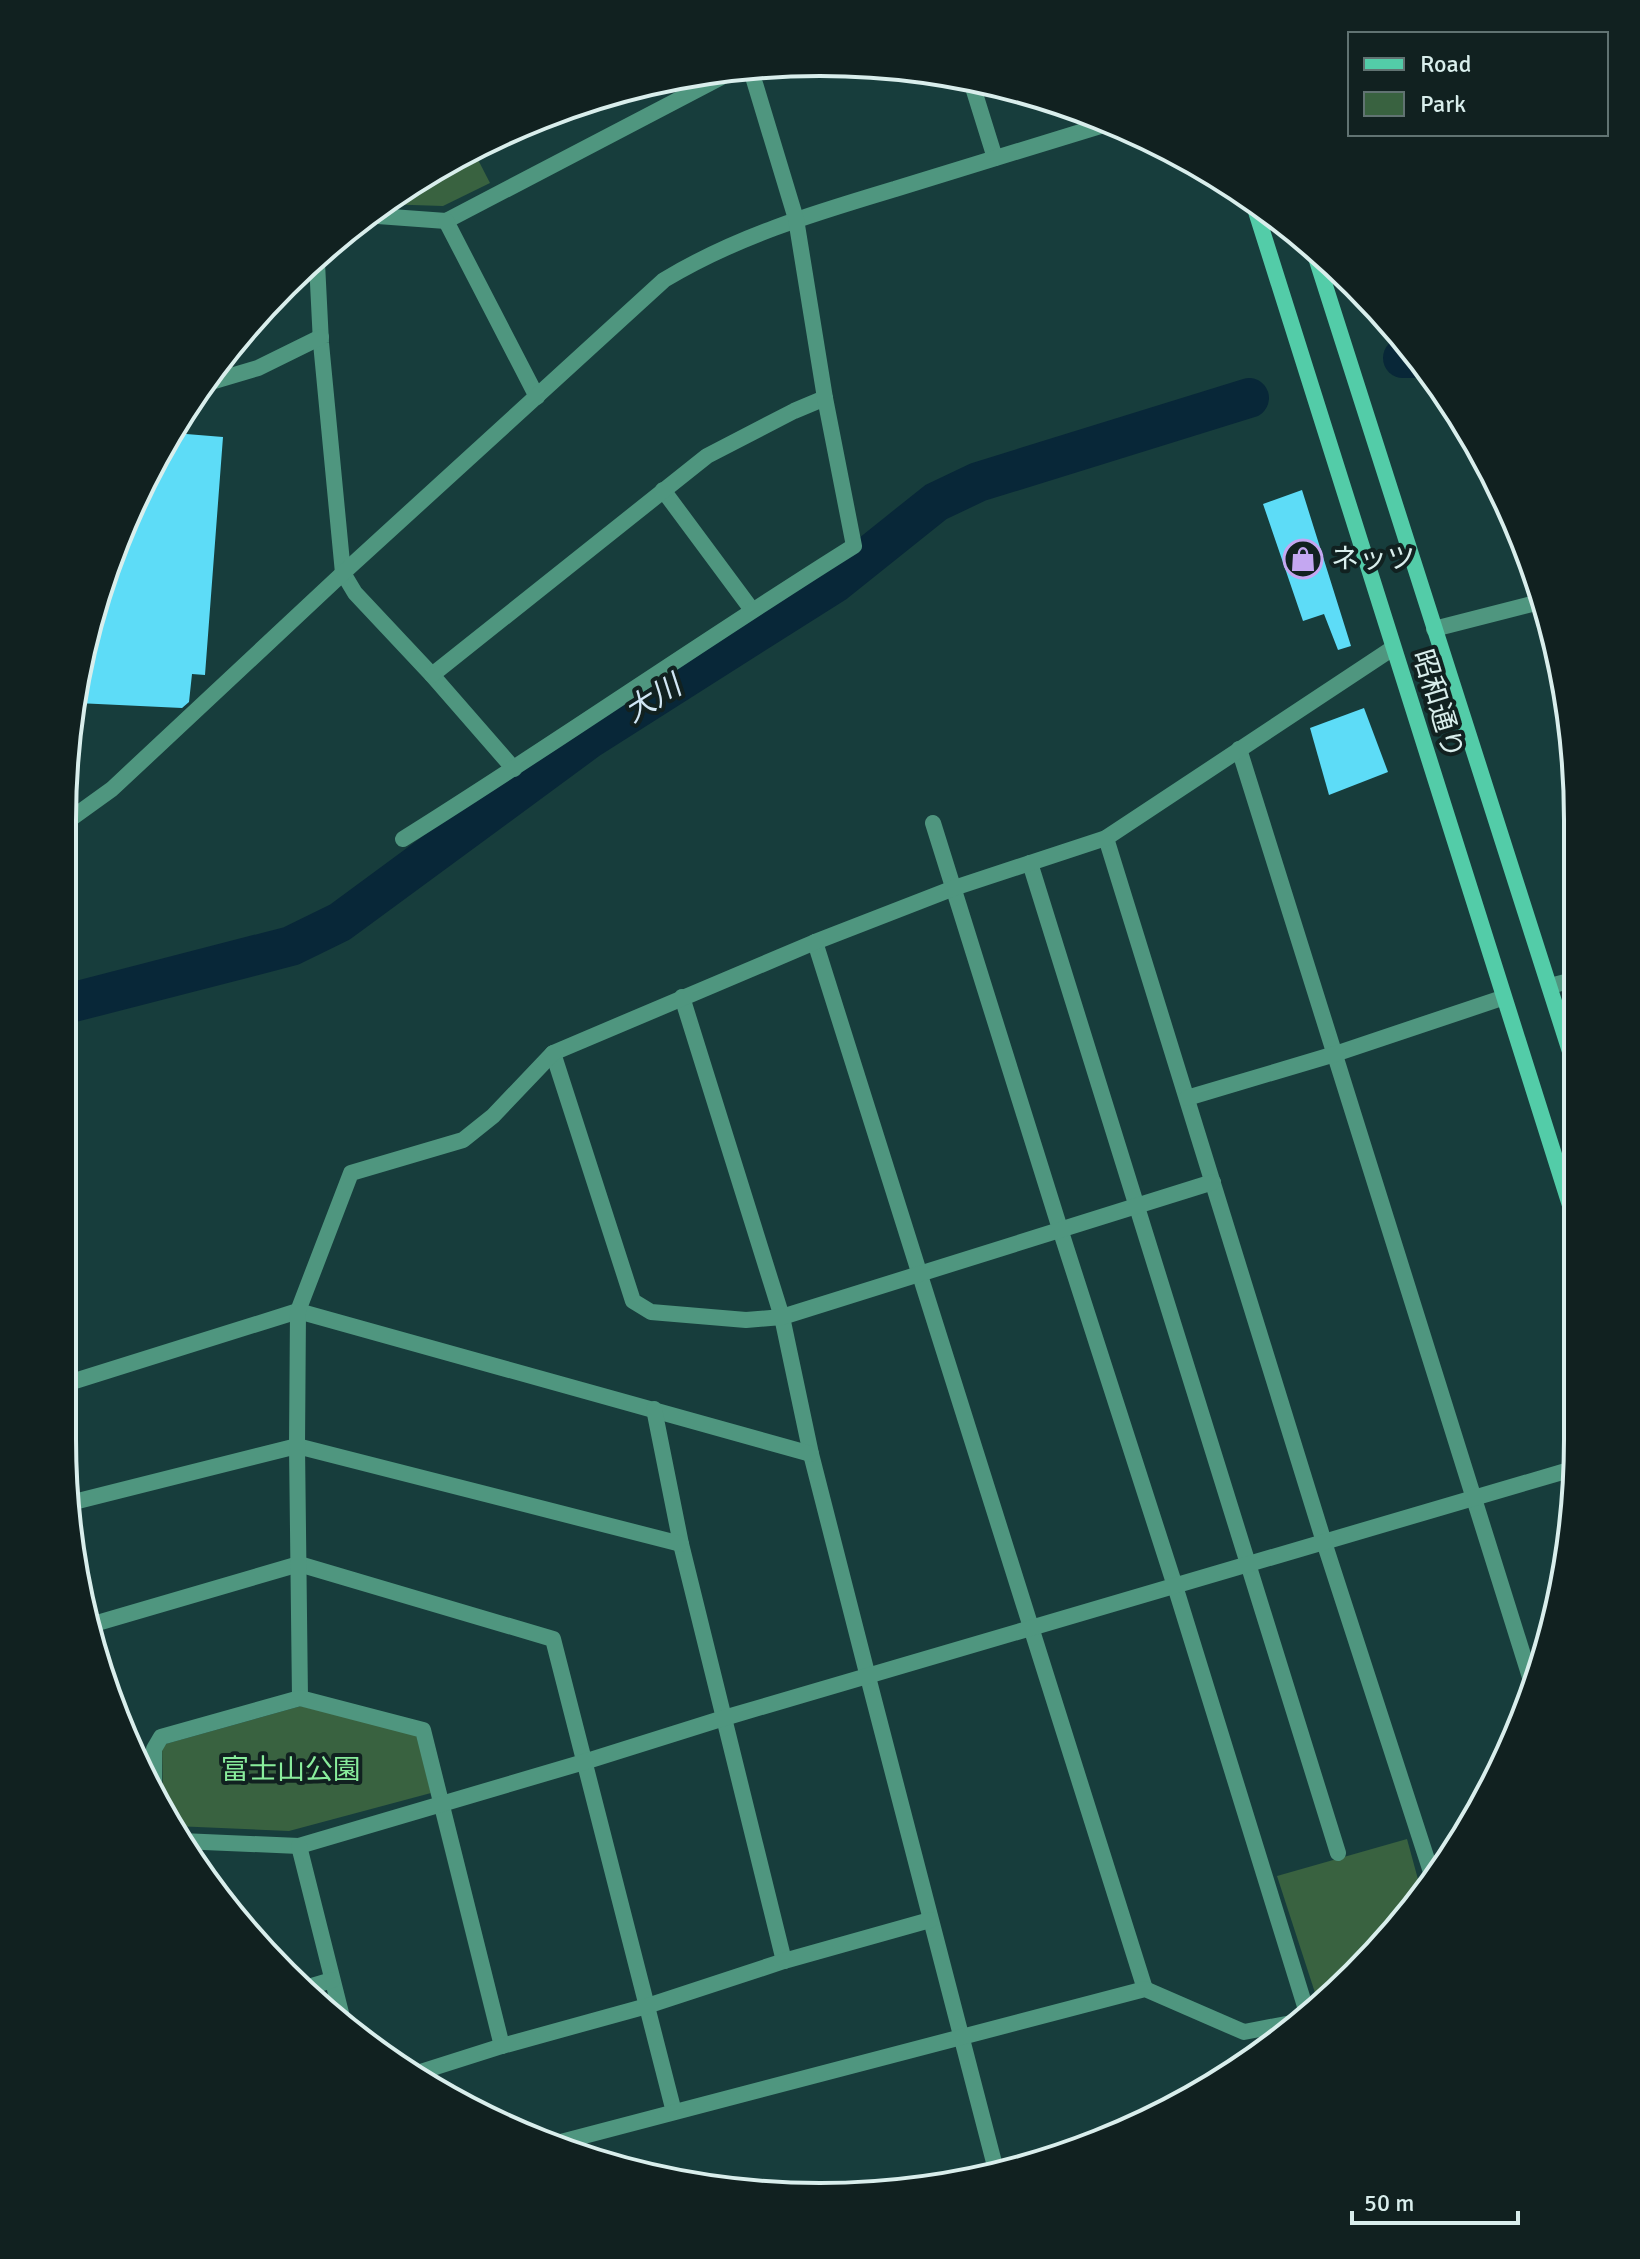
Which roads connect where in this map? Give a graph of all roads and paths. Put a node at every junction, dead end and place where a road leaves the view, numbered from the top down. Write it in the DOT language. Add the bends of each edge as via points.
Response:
graph roads {
  1 [pos="754,79"];
  2 [pos="707,85"];
  3 [pos="974,92"];
  4 [pos="1093,128"];
  5 [pos="995,158"];
  6 [pos="386,217"];
  7 [pos="796,219"];
  8 [pos="1258,219"];
  9 [pos="446,221"];
  10 [pos="1320,269"];
  11 [pos="317,272"];
  12 [pos="321,337"];
  13 [pos="221,379"];
  14 [pos="537,397"];
  15 [pos="825,398"];
  16 [pos="663,490"];
  17 [pos="343,573"];
  18 [pos="1532,604"];
  19 [pos="752,610"];
  20 [pos="1434,629"];
  21 [pos="1393,648"];
  22 [pos="432,675"];
  23 [pos="1239,749"];
  24 [pos="514,769"];
  25 [pos="76,815"];
  26 [pos="933,823"];
  27 [pos="1106,838"];
  28 [pos="403,839"];
  29 [pos="1030,863"];
  30 [pos="954,888"];
  31 [pos="815,942"];
  32 [pos="1564,982"];
  33 [pos="1550,986"];
  34 [pos="682,997"];
  35 [pos="1502,998"];
  36 [pos="1564,1032"];
  37 [pos="553,1053"];
  38 [pos="1335,1054"];
  39 [pos="1187,1098"];
  40 [pos="1213,1182"];
  41 [pos="1564,1187"];
  42 [pos="1138,1207"];
  43 [pos="1061,1232"];
  44 [pos="921,1275"];
  45 [pos="298,1311"];
  46 [pos="782,1317"];
  47 [pos="76,1381"];
  48 [pos="654,1409"];
  49 [pos="297,1446"];
  50 [pos="811,1454"];
  51 [pos="1563,1472"];
  52 [pos="1474,1497"];
  53 [pos="79,1501"];
  54 [pos="1324,1542"];
  55 [pos="681,1544"];
  56 [pos="299,1564"];
  57 [pos="1250,1564"];
  58 [pos="1175,1586"];
  59 [pos="99,1623"];
  60 [pos="1032,1629"];
  61 [pos="1528,1669"];
  62 [pos="868,1677"];
  63 [pos="300,1698"];
  64 [pos="724,1718"];
  65 [pos="584,1762"];
  66 [pos="154,1770"];
  67 [pos="443,1803"];
  68 [pos="195,1842"];
  69 [pos="299,1846"];
  70 [pos="1338,1853"];
  71 [pos="1429,1866"];
  72 [pos="930,1920"];
  73 [pos="784,1961"];
  74 [pos="332,1980"];
  75 [pos="315,1985"];
  76 [pos="1145,1989"];
  77 [pos="1304,2004"];
  78 [pos="339,2006"];
  79 [pos="647,2006"];
  80 [pos="1277,2026"];
  81 [pos="961,2037"];
  82 [pos="502,2046"];
  83 [pos="427,2070"];
  84 [pos="674,2112"];
  85 [pos="570,2140"];
  86 [pos="994,2162"];
  1 -- 7 [label="street"];
  2 -- 9 [label="street"];
  3 -- 5 [label="street"];
  4 -- 5 [label="street"];
  5 -- 7 [label="street"];
  6 -- 9 [label="street"];
  7 -- 14 [label="street" via="739,240 664,280"];
  7 -- 15 [label="street"];
  8 -- 21 [label="street, 昭和通り"];
  9 -- 14 [label="street"];
  10 -- 20 [label="street, 昭和通り"];
  11 -- 12 [label="street"];
  12 -- 13 [label="street" via="258,368"];
  12 -- 17 [label="street"];
  14 -- 17 [label="street"];
  15 -- 16 [label="street" via="707,456"];
  15 -- 19 [label="street" via="854,546"];
  16 -- 19 [label="street"];
  16 -- 22 [label="street"];
  17 -- 22 [label="street" via="355,593"];
  17 -- 25 [label="street" via="112,789"];
  18 -- 20 [label="street"];
  19 -- 24 [label="street"];
  20 -- 33 [label="street, 昭和通り"];
  21 -- 23 [label="street"];
  21 -- 35 [label="street, 昭和通り"];
  22 -- 24 [label="street"];
  23 -- 27 [label="street"];
  23 -- 38 [label="street"];
  24 -- 28 [label="street"];
  26 -- 30 [label="street"];
  27 -- 29 [label="street"];
  27 -- 39 [label="street"];
  29 -- 30 [label="street"];
  29 -- 42 [label="street"];
  30 -- 31 [label="street"];
  30 -- 43 [label="street"];
  31 -- 34 [label="street"];
  31 -- 44 [label="street"];
  32 -- 33 [label="street"];
  33 -- 36 [label="street, 昭和通り"];
  34 -- 37 [label="street"];
  34 -- 46 [label="street"];
  35 -- 38 [label="street"];
  35 -- 41 [label="street, 昭和通り"];
  37 -- 45 [label="street" via="463,1140 351,1173"];
  37 -- 46 [label="street" via="633,1301 651,1312 746,1320"];
  38 -- 39 [label="street"];
  38 -- 52 [label="street"];
  39 -- 40 [label="street"];
  40 -- 42 [label="street"];
  40 -- 54 [label="street"];
  42 -- 43 [label="street"];
  42 -- 57 [label="street"];
  43 -- 44 [label="street"];
  43 -- 58 [label="street"];
  44 -- 46 [label="street"];
  44 -- 60 [label="street"];
  45 -- 47 [label="street"];
  45 -- 48 [label="street"];
  45 -- 49 [label="street"];
  46 -- 50 [label="street"];
  48 -- 50 [label="street"];
  48 -- 55 [label="street"];
  49 -- 53 [label="street"];
  49 -- 55 [label="street"];
  49 -- 56 [label="street"];
  50 -- 62 [label="street"];
  51 -- 52 [label="street"];
  52 -- 54 [label="street"];
  52 -- 61 [label="street"];
  54 -- 57 [label="street"];
  54 -- 71 [label="street"];
  55 -- 64 [label="street"];
  56 -- 59 [label="street"];
  56 -- 63 [label="street"];
  56 -- 65 [label="street" via="553,1639"];
  57 -- 58 [label="street"];
  57 -- 70 [label="street"];
  58 -- 60 [label="street"];
  58 -- 77 [label="street"];
  60 -- 62 [label="street"];
  60 -- 76 [label="street"];
  62 -- 64 [label="street"];
  62 -- 72 [label="street"];
  63 -- 66 [label="street" via="161,1737 154,1749"];
  63 -- 67 [label="street" via="423,1730"];
  64 -- 65 [label="street"];
  64 -- 73 [label="street"];
  65 -- 67 [label="street"];
  65 -- 79 [label="street"];
  67 -- 69 [label="street"];
  67 -- 82 [label="street"];
  68 -- 69 [label="street"];
  69 -- 74 [label="street"];
  72 -- 73 [label="street"];
  72 -- 81 [label="street"];
  73 -- 79 [label="street"];
  74 -- 75 [label="street"];
  74 -- 78 [label="street"];
  76 -- 80 [label="street" via="1244,2032"];
  76 -- 81 [label="street"];
  79 -- 82 [label="street"];
  79 -- 84 [label="street"];
  81 -- 84 [label="street"];
  81 -- 86 [label="street"];
  82 -- 83 [label="street"];
  84 -- 85 [label="street"];
}
